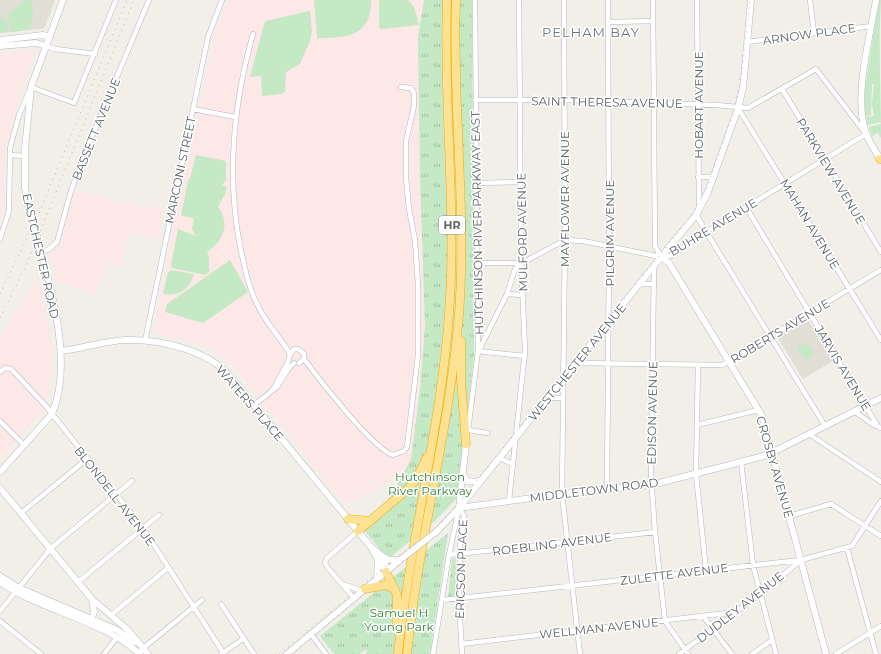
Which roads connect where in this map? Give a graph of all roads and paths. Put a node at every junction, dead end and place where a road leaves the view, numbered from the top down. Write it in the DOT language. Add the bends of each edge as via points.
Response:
graph roads {
  1 [pos="63,0"];
  2 [pos="116,0"];
  3 [pos="149,0"];
  4 [pos="222,0"];
  5 [pos="446,0"];
  6 [pos="456,0"];
  7 [pos="475,0"];
  8 [pos="519,0"];
  9 [pos="564,0"];
  10 [pos="608,0"];
  11 [pos="653,0"];
  12 [pos="697,0"];
  13 [pos="751,0"];
  14 [pos="810,0"];
  15 [pos="876,0"];
  16 [pos="653,21"];
  17 [pos="608,22"];
  18 [pos="872,26"];
  19 [pos="253,34"];
  20 [pos="814,34"];
  21 [pos="50,37"];
  22 [pos="0,40"];
  23 [pos="747,42"];
  24 [pos="0,46"];
  25 [pos="46,46"];
  26 [pos="95,54"];
  27 [pos="31,87"];
  28 [pos="401,87"];
  29 [pos="782,89"];
  30 [pos="475,100"];
  31 [pos="520,100"];
  32 [pos="564,100"];
  33 [pos="609,101"];
  34 [pos="653,103"];
  35 [pos="698,104"];
  36 [pos="738,108"];
  37 [pos="193,109"];
  38 [pos="235,117"];
  39 [pos="866,134"];
  40 [pos="10,155"];
  41 [pos="25,156"];
  42 [pos="824,159"];
  43 [pos="881,159"];
  44 [pos="698,177"];
  45 [pos="714,177"];
  46 [pos="476,182"];
  47 [pos="520,182"];
  48 [pos="785,183"];
  49 [pos="746,207"];
  50 [pos="697,213"];
  51 [pos="706,232"];
  52 [pos="0,238"];
  53 [pos="565,240"];
  54 [pos="609,247"];
  55 [pos="881,252"];
  56 [pos="41,253"];
  57 [pos="661,257"];
  58 [pos="477,263"];
  59 [pos="522,263"];
  60 [pos="654,266"];
  61 [pos="881,270"];
  62 [pos="460,283"];
  63 [pos="640,284"];
  64 [pos="654,284"];
  65 [pos="849,289"];
  66 [pos="507,294"];
  67 [pos="523,295"];
  68 [pos="810,313"];
  69 [pos="609,322"];
  70 [pos="771,337"];
  71 [pos="881,340"];
  72 [pos="144,341"];
  73 [pos="284,343"];
  74 [pos="294,349"];
  75 [pos="62,351"];
  76 [pos="478,351"];
  77 [pos="290,356"];
  78 [pos="525,356"];
  79 [pos="304,359"];
  80 [pos="729,362"];
  81 [pos="296,363"];
  82 [pos="576,363"];
  83 [pos="608,363"];
  84 [pos="653,364"];
  85 [pos="698,365"];
  86 [pos="308,367"];
  87 [pos="0,372"];
  88 [pos="563,380"];
  89 [pos="272,391"];
  90 [pos="548,398"];
  91 [pos="563,398"];
  92 [pos="881,398"];
  93 [pos="254,405"];
  94 [pos="866,405"];
  95 [pos="758,410"];
  96 [pos="854,411"];
  97 [pos="52,414"];
  98 [pos="0,422"];
  99 [pos="697,425"];
  100 [pos="825,426"];
  101 [pos="879,426"];
  102 [pos="468,430"];
  103 [pos="488,433"];
  104 [pos="809,434"];
  105 [pos="516,437"];
  106 [pos="466,444"];
  107 [pos="24,445"];
  108 [pos="431,449"];
  109 [pos="772,452"];
  110 [pos="499,458"];
  111 [pos="87,459"];
  112 [pos="740,462"];
  113 [pos="513,464"];
  114 [pos="0,472"];
  115 [pos="463,474"];
  116 [pos="696,474"];
  117 [pos="481,480"];
  118 [pos="132,481"];
  119 [pos="881,482"];
  120 [pos="651,485"];
  121 [pos="0,488"];
  122 [pos="607,489"];
  123 [pos="115,493"];
  124 [pos="562,494"];
  125 [pos="510,500"];
  126 [pos="881,501"];
  127 [pos="460,510"];
  128 [pos="22,513"];
  129 [pos="159,515"];
  130 [pos="789,516"];
  131 [pos="348,519"];
  132 [pos="370,521"];
  133 [pos="447,521"];
  134 [pos="865,526"];
  135 [pos="143,528"];
  136 [pos="454,530"];
  137 [pos="358,532"];
  138 [pos="655,532"];
  139 [pos="881,536"];
  140 [pos="567,542"];
  141 [pos="51,548"];
  142 [pos="847,548"];
  143 [pos="460,554"];
  144 [pos="449,555"];
  145 [pos="379,557"];
  146 [pos="400,560"];
  147 [pos="801,560"];
  148 [pos="753,565"];
  149 [pos="168,568"];
  150 [pos="706,570"];
  151 [pos="387,571"];
  152 [pos="0,576"];
  153 [pos="660,576"];
  154 [pos="377,579"];
  155 [pos="0,582"];
  156 [pos="78,582"];
  157 [pos="340,583"];
  158 [pos="572,586"];
  159 [pos="394,588"];
  160 [pos="364,590"];
  161 [pos="17,591"];
  162 [pos="760,594"];
  163 [pos="354,598"];
  164 [pos="92,599"];
  165 [pos="202,600"];
  166 [pos="442,600"];
  167 [pos="459,600"];
  168 [pos="221,604"];
  169 [pos="194,607"];
  170 [pos="0,611"];
  171 [pos="736,612"];
  172 [pos="111,615"];
  173 [pos="703,616"];
  174 [pos="0,621"];
  175 [pos="665,621"];
  176 [pos="90,622"];
  177 [pos="881,626"];
  178 [pos="712,629"];
  179 [pos="578,630"];
  180 [pos="870,633"];
  181 [pos="311,634"];
  182 [pos="117,637"];
  183 [pos="244,639"];
  184 [pos="772,640"];
  185 [pos="461,644"];
  186 [pos="141,650"];
  187 [pos="687,652"];
  188 [pos="41,654"];
  189 [pos="104,654"];
  190 [pos="148,654"];
  191 [pos="223,654"];
  192 [pos="254,654"];
  193 [pos="287,654"];
  194 [pos="326,654"];
  195 [pos="398,654"];
  196 [pos="407,654"];
  197 [pos="433,654"];
  198 [pos="462,654"];
  199 [pos="580,654"];
  200 [pos="680,654"];
  201 [pos="732,654"];
  202 [pos="752,654"];
  203 [pos="776,654"];
  204 [pos="826,654"];
  205 [pos="836,654"];
  206 [pos="876,654"];
  1 -- 21 [label="main road, EASTCHESTER ROAD"];
  2 -- 26 [label="street"];
  3 -- 56 [label="street, BASSETT AVENUE" via="81,162 57,242"];
  4 -- 37 [label="street, MARCONI STREET" via="210,31"];
  5 -- 108 [label="highway, HR" via="452,257 446,344"];
  6 -- 62 [label="highway, HR" via="462,242"];
  7 -- 30 [label="street, HUTCHINSON RIVER PARKWAY EAST"];
  8 -- 31 [label="street, MULFORD AVENUE"];
  9 -- 32 [label="street, MAYFLOWER AVENUE"];
  10 -- 17 [label="street, PILGRIM AVENUE"];
  11 -- 16 [label="street"];
  12 -- 35 [label="street, HOBART AVENUE"];
  13 -- 23 [label="main road, WESTCHESTER AVENUE"];
  14 -- 20 [label="street"];
  15 -- 18 [label="main road"];
  16 -- 17 [label="street"];
  16 -- 34 [label="street"];
  17 -- 33 [label="street, PILGRIM AVENUE"];
  18 -- 20 [label="street, ARNOW PLACE"];
  18 -- 39 [label="main road" via="861,97"];
  19 -- 38 [label="street" via="242,74"];
  20 -- 23 [label="street, ARNOW PLACE"];
  21 -- 22 [label="main road" via="43,35"];
  21 -- 25 [label="main road, EASTCHESTER ROAD"];
  23 -- 36 [label="main road, WESTCHESTER AVENUE"];
  24 -- 25 [label="main road" via="36,43"];
  25 -- 26 [label="street"];
  25 -- 27 [label="main road, EASTCHESTER ROAD"];
  26 -- 27 [label="street" via="74,103"];
  27 -- 40 [label="street" via="19,115"];
  27 -- 41 [label="main road, EASTCHESTER ROAD"];
  28 -- 86 [label="street" via="412,88 414,93 406,142 406,178 418,284 417,370 410,429 404,451 393,455 382,449"];
  29 -- 36 [label="street" via="748,108"];
  29 -- 39 [label="street" via="816,69"];
  29 -- 42 [label="street, PARKVIEW AVENUE"];
  30 -- 31 [label="street, SAINT THERESA AVENUE"];
  30 -- 46 [label="street, HUTCHINSON RIVER PARKWAY EAST"];
  31 -- 32 [label="street, SAINT THERESA AVENUE"];
  31 -- 47 [label="street, MULFORD AVENUE"];
  32 -- 33 [label="street, SAINT THERESA AVENUE"];
  32 -- 53 [label="street, MAYFLOWER AVENUE"];
  33 -- 34 [label="street, SAINT THERESA AVENUE"];
  33 -- 54 [label="street, PILGRIM AVENUE"];
  34 -- 35 [label="street, SAINT THERESA AVENUE"];
  34 -- 57 [label="street" via="655,246"];
  35 -- 36 [label="street, SAINT THERESA AVENUE"];
  35 -- 44 [label="street, HOBART AVENUE"];
  36 -- 45 [label="main road, WESTCHESTER AVENUE"];
  36 -- 48 [label="street, MAHAN AVENUE"];
  37 -- 38 [label="street"];
  37 -- 72 [label="street, MARCONI STREET"];
  38 -- 73 [label="street" via="233,184 236,225 244,265 257,306"];
  39 -- 42 [label="street, BUHRE AVENUE"];
  39 -- 43 [label="main road"];
  40 -- 41 [label="street"];
  40 -- 52 [label="street" via="9,211"];
  41 -- 56 [label="main road, EASTCHESTER ROAD" via="25,188"];
  42 -- 48 [label="street, BUHRE AVENUE"];
  42 -- 55 [label="street, PARKVIEW AVENUE"];
  44 -- 45 [label="street"];
  44 -- 50 [label="street, HOBART AVENUE"];
  45 -- 50 [label="main road, WESTCHESTER AVENUE"];
  46 -- 47 [label="street"];
  46 -- 58 [label="street, HUTCHINSON RIVER PARKWAY EAST"];
  47 -- 59 [label="street, MULFORD AVENUE"];
  48 -- 49 [label="street, BUHRE AVENUE"];
  48 -- 65 [label="street, MAHAN AVENUE"];
  49 -- 51 [label="street, BUHRE AVENUE"];
  49 -- 68 [label="street, JARVIS AVENUE"];
  50 -- 51 [label="street"];
  50 -- 57 [label="main road, WESTCHESTER AVENUE"];
  51 -- 57 [label="street, BUHRE AVENUE" via="670,256"];
  51 -- 70 [label="street"];
  53 -- 54 [label="street, BUHRE AVENUE"];
  53 -- 59 [label="street"];
  53 -- 88 [label="street, MAYFLOWER AVENUE"];
  54 -- 57 [label="street, BUHRE AVENUE"];
  54 -- 69 [label="street, PILGRIM AVENUE"];
  56 -- 75 [label="main road, EASTCHESTER ROAD"];
  57 -- 60 [label="main road, WESTCHESTER AVENUE"];
  57 -- 80 [label="main road, CROSBY AVENUE" via="668,262"];
  58 -- 59 [label="street"];
  58 -- 76 [label="street, HUTCHINSON RIVER PARKWAY EAST"];
  59 -- 66 [label="street" via="515,269"];
  59 -- 67 [label="street, MULFORD AVENUE"];
  60 -- 63 [label="main road, WESTCHESTER AVENUE"];
  60 -- 64 [label="street, EDISON AVENUE"];
  61 -- 65 [label="street, ROBERTS AVENUE"];
  62 -- 106 [label="highway" via="461,368"];
  62 -- 196 [label="highway, HR" via="449,397"];
  63 -- 64 [label="street"];
  63 -- 69 [label="main road, WESTCHESTER AVENUE"];
  64 -- 84 [label="street, EDISON AVENUE"];
  65 -- 68 [label="street, ROBERTS AVENUE"];
  65 -- 71 [label="street, MAHAN AVENUE"];
  66 -- 67 [label="street"];
  66 -- 76 [label="street"];
  67 -- 78 [label="street, MULFORD AVENUE"];
  68 -- 70 [label="street, ROBERTS AVENUE"];
  68 -- 94 [label="street, JARVIS AVENUE"];
  69 -- 82 [label="main road, WESTCHESTER AVENUE"];
  69 -- 83 [label="street, PILGRIM AVENUE"];
  70 -- 80 [label="street, ROBERTS AVENUE"];
  70 -- 100 [label="street"];
  72 -- 75 [label="main road, WATERS PLACE" via="121,341"];
  72 -- 93 [label="main road, WATERS PLACE" via="191,351 217,363"];
  73 -- 74 [label="street"];
  73 -- 77 [label="street"];
  74 -- 77 [label="street"];
  74 -- 79 [label="street" via="302,351"];
  75 -- 97 [label="main road, EASTCHESTER ROAD" via="58,390"];
  76 -- 78 [label="street"];
  76 -- 102 [label="street, HUTCHINSON RIVER PARKWAY EAST"];
  77 -- 81 [label="street"];
  77 -- 89 [label="street"];
  78 -- 105 [label="street, MULFORD AVENUE"];
  79 -- 81 [label="street"];
  79 -- 86 [label="street"];
  80 -- 85 [label="street, ROBERTS AVENUE" via="722,365"];
  80 -- 95 [label="main road, CROSBY AVENUE"];
  81 -- 86 [label="street"];
  81 -- 89 [label="street" via="289,368"];
  82 -- 83 [label="street, ROBERTS AVENUE"];
  82 -- 88 [label="main road, WESTCHESTER AVENUE"];
  83 -- 84 [label="street, ROBERTS AVENUE"];
  83 -- 122 [label="street, PILGRIM AVENUE"];
  84 -- 85 [label="street, ROBERTS AVENUE"];
  84 -- 120 [label="street, EDISON AVENUE"];
  85 -- 99 [label="street"];
  87 -- 97 [label="street, BLONDELL AVENUE" via="7,367 11,369"];
  88 -- 90 [label="main road, WESTCHESTER AVENUE"];
  88 -- 91 [label="street, MAYFLOWER AVENUE"];
  89 -- 93 [label="street"];
  90 -- 91 [label="street"];
  90 -- 105 [label="main road, WESTCHESTER AVENUE"];
  91 -- 124 [label="street, MAYFLOWER AVENUE"];
  92 -- 94 [label="main road, MIDDLETOWN ROAD"];
  93 -- 131 [label="main road, WATERS PLACE"];
  94 -- 96 [label="main road, MIDDLETOWN ROAD"];
  94 -- 101 [label="street, JARVIS AVENUE"];
  95 -- 99 [label="street"];
  95 -- 109 [label="main road, CROSBY AVENUE"];
  96 -- 100 [label="main road, MIDDLETOWN ROAD"];
  96 -- 101 [label="street, JARVIS AVENUE"];
  97 -- 107 [label="main road, EASTCHESTER ROAD"];
  97 -- 111 [label="street, BLONDELL AVENUE"];
  98 -- 107 [label="street"];
  99 -- 116 [label="street"];
  100 -- 104 [label="main road, MIDDLETOWN ROAD"];
  102 -- 103 [label="street"];
  102 -- 106 [label="street, HUTCHINSON RIVER PARKWAY EAST"];
  104 -- 109 [label="main road, MIDDLETOWN ROAD"];
  104 -- 119 [label="street"];
  105 -- 110 [label="main road, WESTCHESTER AVENUE"];
  105 -- 113 [label="street, MULFORD AVENUE"];
  106 -- 115 [label="main road"];
  107 -- 114 [label="main road, EASTCHESTER ROAD"];
  108 -- 132 [label="highway" via="409,488"];
  108 -- 195 [label="highway, HR"];
  109 -- 112 [label="main road, MIDDLETOWN ROAD"];
  109 -- 130 [label="main road, CROSBY AVENUE"];
  110 -- 113 [label="street"];
  110 -- 117 [label="main road, WESTCHESTER AVENUE"];
  111 -- 123 [label="street, BLONDELL AVENUE"];
  111 -- 128 [label="street"];
  112 -- 116 [label="main road, MIDDLETOWN ROAD"];
  112 -- 148 [label="street"];
  113 -- 125 [label="street, MULFORD AVENUE"];
  115 -- 117 [label="main road" via="467,481"];
  115 -- 127 [label="main road"];
  116 -- 120 [label="main road, MIDDLETOWN ROAD"];
  116 -- 150 [label="street"];
  117 -- 127 [label="main road, WESTCHESTER AVENUE"];
  118 -- 123 [label="street"];
  120 -- 122 [label="main road, MIDDLETOWN ROAD"];
  120 -- 138 [label="street, EDISON AVENUE"];
  121 -- 128 [label="main road"];
  122 -- 124 [label="main road, MIDDLETOWN ROAD"];
  123 -- 135 [label="street, BLONDELL AVENUE"];
  123 -- 141 [label="street"];
  124 -- 125 [label="main road, MIDDLETOWN ROAD"];
  124 -- 140 [label="street, MAYFLOWER AVENUE"];
  125 -- 127 [label="main road, MIDDLETOWN ROAD"];
  126 -- 134 [label="street"];
  127 -- 133 [label="main road, WESTCHESTER AVENUE"];
  127 -- 136 [label="street, ERICSON PLACE"];
  127 -- 143 [label="street, ERICSON PLACE" via="464,516"];
  128 -- 141 [label="main road"];
  129 -- 135 [label="street"];
  130 -- 134 [label="street" via="831,504"];
  130 -- 147 [label="main road, CROSBY AVENUE"];
  131 -- 132 [label="highway"];
  131 -- 137 [label="main road, WATERS PLACE"];
  132 -- 137 [label="highway"];
  133 -- 136 [label="street, ERICSON PLACE"];
  133 -- 146 [label="main road, WESTCHESTER AVENUE, bridge"];
  134 -- 139 [label="street"];
  134 -- 142 [label="street" via="852,546"];
  135 -- 149 [label="street, BLONDELL AVENUE"];
  135 -- 156 [label="street"];
  136 -- 144 [label="street, ERICSON PLACE"];
  137 -- 145 [label="main road, WATERS PLACE"];
  137 -- 157 [label="street" via="325,562"];
  138 -- 140 [label="street, ROEBLING AVENUE"];
  138 -- 153 [label="street, EDISON AVENUE"];
  140 -- 143 [label="street, ROEBLING AVENUE"];
  140 -- 158 [label="street, MAYFLOWER AVENUE"];
  141 -- 156 [label="main road"];
  141 -- 161 [label="street"];
  142 -- 147 [label="street, ZULETTE AVENUE"];
  142 -- 180 [label="street"];
  143 -- 144 [label="street, ROEBLING AVENUE"];
  143 -- 167 [label="street, ERICSON PLACE"];
  144 -- 166 [label="street"];
  145 -- 146 [label="main road"];
  145 -- 151 [label="main road, WATERS PLACE"];
  145 -- 154 [label="main road"];
  146 -- 151 [label="main road, WESTCHESTER AVENUE"];
  147 -- 148 [label="street, ZULETTE AVENUE"];
  147 -- 162 [label="street, DUDLEY AVENUE"];
  147 -- 204 [label="main road, CROSBY AVENUE"];
  148 -- 150 [label="street, ZULETTE AVENUE"];
  148 -- 162 [label="street"];
  149 -- 169 [label="street, BLONDELL AVENUE"];
  149 -- 172 [label="street"];
  150 -- 153 [label="street, ZULETTE AVENUE"];
  151 -- 154 [label="main road, WESTCHESTER AVENUE"];
  151 -- 159 [label="highway"];
  152 -- 161 [label="main road"];
  153 -- 158 [label="street, ZULETTE AVENUE"];
  153 -- 175 [label="street, EDISON AVENUE"];
  154 -- 160 [label="main road, WESTCHESTER AVENUE"];
  155 -- 161 [label="main road"];
  156 -- 164 [label="main road"];
  157 -- 160 [label="street"];
  157 -- 163 [label="street"];
  158 -- 167 [label="street, ZULETTE AVENUE"];
  158 -- 179 [label="street, MAYFLOWER AVENUE"];
  159 -- 160 [label="highway" via="385,585"];
  159 -- 195 [label="highway" via="397,597"];
  160 -- 163 [label="main road, WESTCHESTER AVENUE"];
  161 -- 170 [label="street"];
  161 -- 176 [label="main road"];
  162 -- 171 [label="street, DUDLEY AVENUE"];
  162 -- 184 [label="street"];
  163 -- 181 [label="main road, WESTCHESTER AVENUE"];
  164 -- 172 [label="main road"];
  164 -- 176 [label="main road" via="94,612"];
  165 -- 169 [label="street"];
  166 -- 167 [label="street, ZULETTE AVENUE"];
  166 -- 197 [label="street"];
  167 -- 185 [label="street, ERICSON PLACE"];
  168 -- 183 [label="street"];
  169 -- 186 [label="street"];
  169 -- 191 [label="street, BLONDELL AVENUE"];
  171 -- 173 [label="street, WELLMAN AVENUE"];
  171 -- 178 [label="street, DUDLEY AVENUE"];
  172 -- 186 [label="main road" via="140,642"];
  173 -- 175 [label="street, WELLMAN AVENUE"];
  173 -- 178 [label="street"];
  174 -- 188 [label="street"];
  175 -- 179 [label="street, WELLMAN AVENUE"];
  175 -- 187 [label="street, EDISON AVENUE"];
  176 -- 182 [label="main road"];
  176 -- 186 [label="main road" via="124,634"];
  177 -- 180 [label="street"];
  178 -- 187 [label="street, DUDLEY AVENUE"];
  178 -- 201 [label="street"];
  179 -- 185 [label="street, WELLMAN AVENUE"];
  179 -- 199 [label="street, MAYFLOWER AVENUE"];
  180 -- 205 [label="street"];
  180 -- 206 [label="street"];
  181 -- 193 [label="main road, WESTCHESTER AVENUE"];
  181 -- 194 [label="street"];
  182 -- 186 [label="main road"];
  182 -- 189 [label="street"];
  183 -- 191 [label="street"];
  183 -- 192 [label="street"];
  184 -- 202 [label="street"];
  184 -- 203 [label="street"];
  185 -- 198 [label="street, ERICSON PLACE"];
  186 -- 190 [label="main road"];
  187 -- 200 [label="street, DUDLEY AVENUE"];
}
